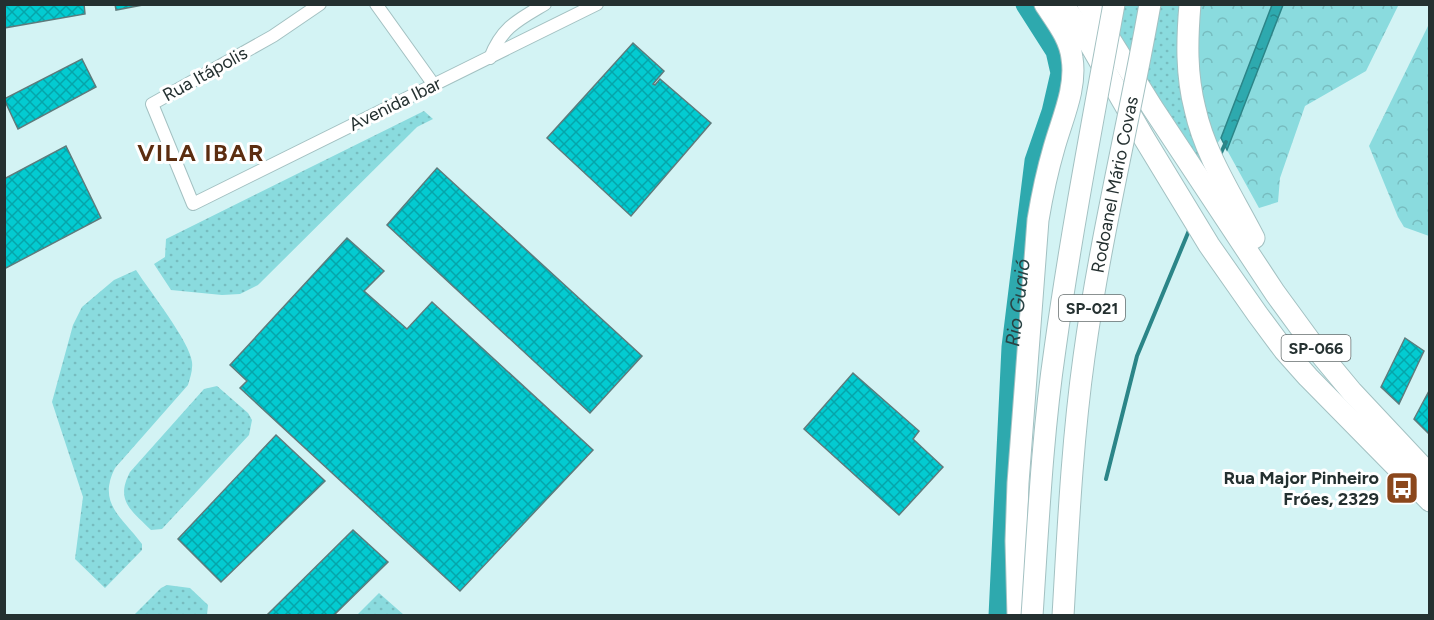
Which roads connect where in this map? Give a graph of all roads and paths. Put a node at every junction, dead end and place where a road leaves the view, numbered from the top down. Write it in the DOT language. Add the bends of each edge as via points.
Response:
graph roads {
  1 [pos="320,4"];
  2 [pos="376,4"];
  3 [pos="545,4"];
  4 [pos="597,4"];
  5 [pos="1045,4"];
  6 [pos="1062,4"];
  7 [pos="1088,4"];
  8 [pos="1114,4"];
  9 [pos="1150,4"];
  10 [pos="1190,4"];
  11 [pos="490,58"];
  12 [pos="434,86"];
  13 [pos="1225,201"];
  14 [pos="193,204"];
  15 [pos="1430,475"];
  16 [pos="1430,501"];
  17 [pos="1018,615"];
  18 [pos="1032,615"];
  19 [pos="1063,615"];
  1 -- 14 [label="street, Rua Itápolis" via="273,36 152,104"];
  2 -- 12 [label="street"];
  3 -- 11 [label="street" via="510,24"];
  4 -- 11 [label="street, Avenida Ibar"];
  5 -- 17 [label="highway" via="1061,29 1072,56 1073,72 1038,220 1018,483"];
  6 -- 16 [label="highway, SP-066" via="1087,39 1209,245 1284,350"];
  7 -- 13 [label="highway, SP-066" via="1199,178"];
  8 -- 18 [label="highway, Rodoanel Mário Covas / SP-021, bridge" via="1054,350"];
  9 -- 19 [label="highway, Rodoanel Mário Covas / SP-021, bridge" via="1084,358"];
  10 -- 13 [label="highway" via="1189,80"];
  11 -- 12 [label="street, Avenida Ibar"];
  12 -- 14 [label="street, Avenida Ibar"];
  13 -- 15 [label="highway, SP-066" via="1296,322 1352,392"];
}
